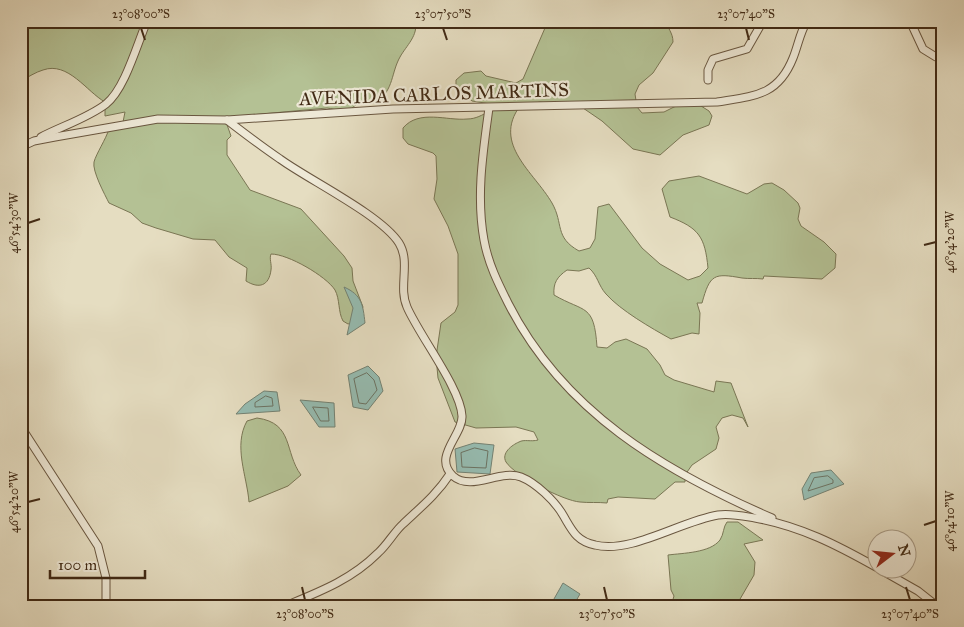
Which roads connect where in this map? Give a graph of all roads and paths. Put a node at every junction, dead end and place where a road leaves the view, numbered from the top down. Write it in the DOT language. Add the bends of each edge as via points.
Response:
graph roads {
  1 [pos="147,21"];
  2 [pos="764,21"];
  3 [pos="807,21"];
  4 [pos="910,21"];
  5 [pos="943,56"];
  6 [pos="708,80"];
  7 [pos="490,108"];
  8 [pos="227,120"];
  9 [pos="34,141"];
  10 [pos="21,147"];
  11 [pos="21,427"];
  12 [pos="450,474"];
  13 [pos="784,524"];
  14 [pos="866,562"];
  15 [pos="899,580"];
  16 [pos="106,606"];
  17 [pos="285,606"];
  18 [pos="937,606"];
  1 -- 9 [label="street" via="111,99"];
  2 -- 6 [label="street" via="747,49 713,59"];
  3 -- 7 [label="street, AVENIDA CARLOS MARTINS" via="786,74 771,88 757,95 717,102"];
  4 -- 5 [label="street" via="923,49 936,57"];
  7 -- 8 [label="street, AVENIDA CARLOS MARTINS" via="343,111"];
  7 -- 13 [label="street" via="480,180 484,240 492,272 517,322 552,372 602,422 652,456 703,488"];
  8 -- 9 [label="street, AVENIDA CARLOS MARTINS" via="158,119"];
  8 -- 12 [label="street" via="280,160 383,227 398,241 404,254 404,302 454,392 462,415 459,430 448,448"];
  9 -- 10 [label="street, AVENIDA CARLOS MARTINS"];
  11 -- 16 [label="street" via="98,546 106,578"];
  12 -- 13 [label="street" via="464,481 503,476 523,478 556,506 575,536 598,546 630,543 716,516 746,517"];
  12 -- 17 [label="street" via="438,492 401,525 362,568 344,581"];
  13 -- 14 [label="street" via="824,539"];
  15 -- 18 [label="street"];
}
